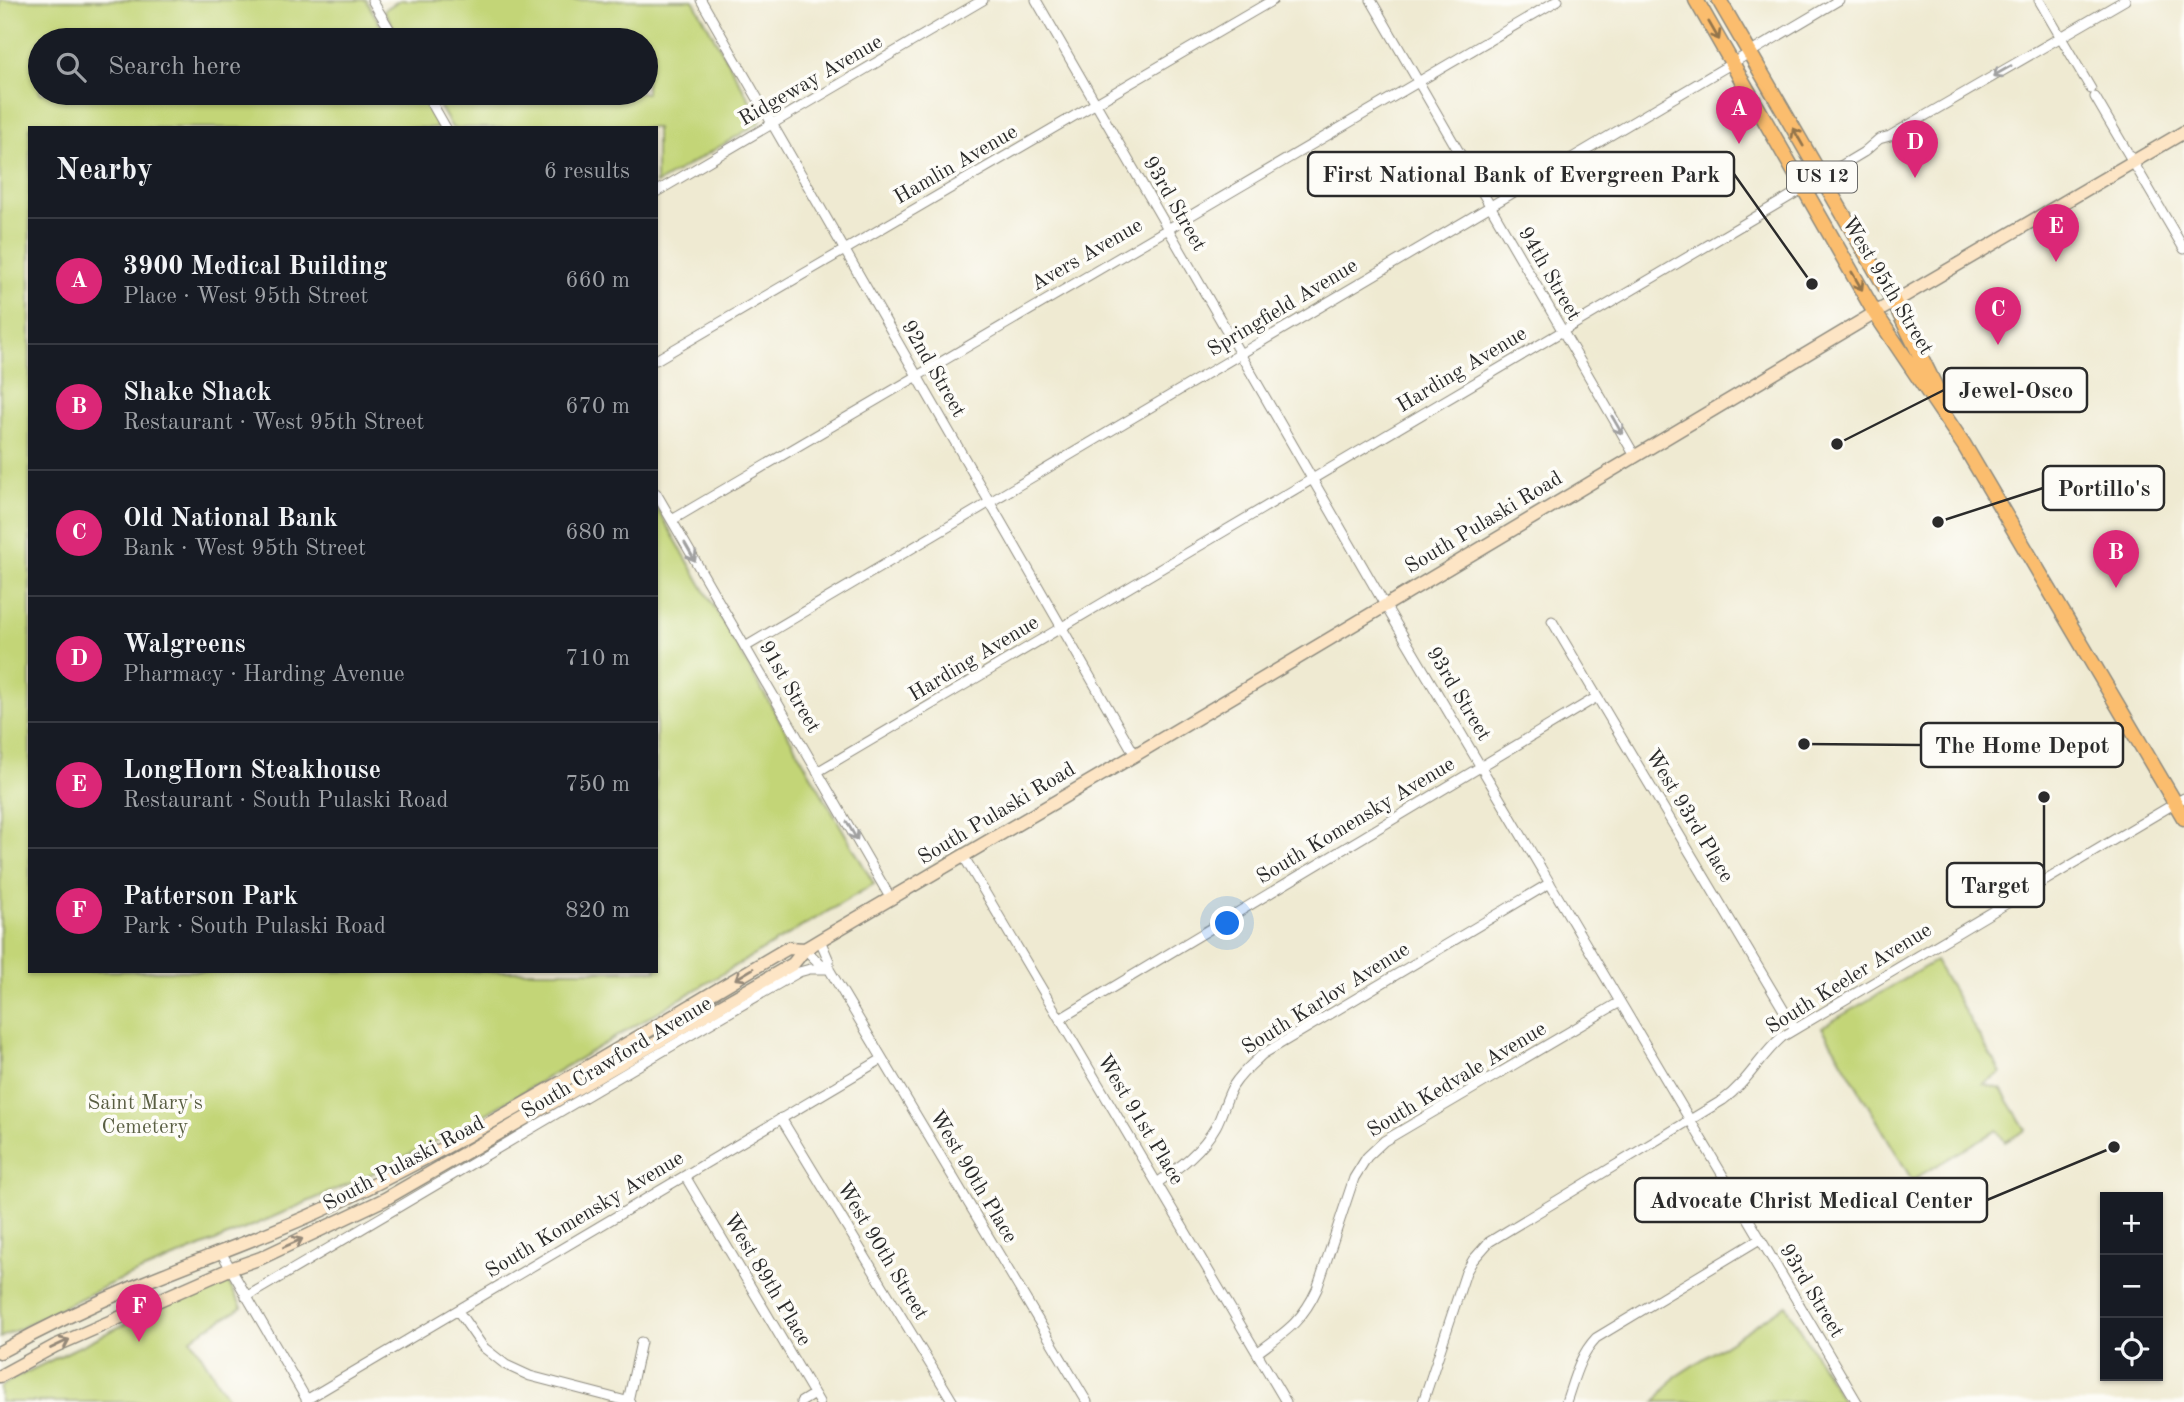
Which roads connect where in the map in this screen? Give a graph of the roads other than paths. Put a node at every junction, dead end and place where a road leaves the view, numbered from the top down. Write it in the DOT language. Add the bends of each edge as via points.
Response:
graph roads {
  1 [pos="372,0"];
  2 [pos="701,0"];
  3 [pos="983,0"];
  4 [pos="1036,0"];
  5 [pos="1273,0"];
  6 [pos="1371,0"];
  7 [pos="1558,0"];
  8 [pos="1696,0"];
  9 [pos="1719,0"];
  10 [pos="1839,0"];
  11 [pos="2039,0"];
  12 [pos="2125,0"];
  13 [pos="389,28"];
  14 [pos="2061,37"];
  15 [pos="1750,52"];
  16 [pos="1732,63"];
  17 [pos="1418,82"];
  18 [pos="1096,103"];
  19 [pos="433,105"];
  20 [pos="772,124"];
  21 [pos="445,126"];
  22 [pos="2184,132"];
  23 [pos="2133,162"];
  24 [pos="1822,177"];
  25 [pos="1804,188"];
  26 [pos="658,191"];
  27 [pos="1490,206"];
  28 [pos="1168,228"];
  29 [pos="2184,249"];
  30 [pos="845,250"];
  31 [pos="1894,302"];
  32 [pos="1875,313"];
  33 [pos="1563,331"];
  34 [pos="1241,354"];
  35 [pos="658,359"];
  36 [pos="917,376"];
  37 [pos="1964,445"];
  38 [pos="1635,456"];
  39 [pos="1313,479"];
  40 [pos="658,496"];
  41 [pos="990,502"];
  42 [pos="672,520"];
  43 [pos="1385,605"];
  44 [pos="1552,621"];
  45 [pos="1062,628"];
  46 [pos="745,647"];
  47 [pos="1597,697"];
  48 [pos="1135,755"];
  49 [pos="1481,767"];
  50 [pos="817,772"];
  51 [pos="2180,800"];
  52 [pos="2184,818"];
  53 [pos="964,857"];
  54 [pos="1550,883"];
  55 [pos="891,899"];
  56 [pos="820,940"];
  57 [pos="805,949"];
  58 [pos="830,969"];
  59 [pos="1620,1002"];
  60 [pos="1059,1018"];
  61 [pos="1795,1029"];
  62 [pos="882,1059"];
  63 [pos="781,1118"];
  64 [pos="1690,1120"];
  65 [pos="685,1176"];
  66 [pos="1157,1183"];
  67 [pos="1760,1239"];
  68 [pos="221,1252"];
  69 [pos="230,1269"];
  70 [pos="246,1297"];
  71 [pos="458,1311"];
  72 [pos="641,1342"];
  73 [pos="0,1352"];
  74 [pos="1257,1353"];
  75 [pos="0,1376"];
  76 [pos="817,1398"];
  77 [pos="307,1401"];
  78 [pos="629,1402"];
  79 [pos="801,1402"];
  80 [pos="953,1402"];
  81 [pos="1087,1402"];
  82 [pos="1286,1402"];
  83 [pos="1423,1402"];
  84 [pos="1566,1402"];
  85 [pos="1857,1402"];
  1 -- 13 [label="street"];
  2 -- 20 [label="street, 92nd Street"];
  3 -- 20 [label="street, Ridgeway Avenue"];
  4 -- 18 [label="street, 93rd Street"];
  5 -- 18 [label="street, Hamlin Avenue"];
  6 -- 17 [label="street, 94th Street"];
  7 -- 17 [label="street, Avers Avenue"];
  8 -- 16 [label="main road, West 95th Street / US 12, one-way"];
  9 -- 15 [label="main road, West 95th Street / US 12"];
  10 -- 15 [label="street, Springfield Avenue"];
  11 -- 14 [label="street"];
  12 -- 14 [label="street, Harding Avenue"];
  14 -- 23 [label="street"];
  14 -- 24 [label="street, Harding Avenue, one-way" via="1879,139"];
  15 -- 16 [label="street, Springfield Avenue"];
  24 -- 15 [label="main road, West 95th Street / US 12, one-way"];
  16 -- 25 [label="main road, West 95th Street / US 12"];
  16 -- 27 [label="street, Springfield Avenue"];
  17 -- 27 [label="street, 94th Street"];
  17 -- 28 [label="street, Avers Avenue"];
  18 -- 28 [label="street, 93rd Street"];
  18 -- 30 [label="street, Hamlin Avenue"];
  19 -- 21 [label="street"];
  20 -- 26 [label="street, Ridgeway Avenue"];
  20 -- 30 [label="street, 92nd Street"];
  22 -- 23 [label="main road, South Pulaski Road"];
  23 -- 29 [label="street"];
  23 -- 31 [label="main road, South Pulaski Road"];
  24 -- 25 [label="street, Harding Avenue"];
  24 -- 31 [label="main road, West 95th Street / US 12"];
  25 -- 32 [label="main road, West 95th Street / US 12, one-way"];
  25 -- 33 [label="street, Harding Avenue"];
  27 -- 33 [label="street, 94th Street"];
  27 -- 34 [label="street, Springfield Avenue"];
  28 -- 34 [label="street, 93rd Street"];
  28 -- 36 [label="street, Avers Avenue"];
  30 -- 35 [label="street, Hamlin Avenue"];
  30 -- 36 [label="street, 92nd Street"];
  31 -- 32 [label="main road, South Pulaski Road"];
  31 -- 37 [label="main road, West 95th Street / US 12"];
  32 -- 37 [label="main road, West 95th Street / US 12"];
  32 -- 38 [label="main road, South Pulaski Road"];
  33 -- 38 [label="street, 94th Street, one-way"];
  33 -- 39 [label="street, Harding Avenue"];
  34 -- 39 [label="street, 93rd Street"];
  34 -- 41 [label="street, Springfield Avenue"];
  36 -- 41 [label="street, 92nd Street"];
  36 -- 42 [label="street, Avers Avenue"];
  37 -- 51 [label="main road, West 95th Street / US 12"];
  38 -- 43 [label="main road, South Pulaski Road"];
  39 -- 43 [label="street, 93rd Street"];
  39 -- 45 [label="street, Harding Avenue"];
  40 -- 42 [label="street, 91st Street"];
  41 -- 45 [label="street, 92nd Street"];
  41 -- 46 [label="street, Springfield Avenue"];
  42 -- 46 [label="street, 91st Street, one-way"];
  43 -- 48 [label="main road, South Pulaski Road"];
  43 -- 49 [label="street, 93rd Street"];
  44 -- 47 [label="street, West 93rd Place"];
  45 -- 48 [label="street, 92nd Street"];
  45 -- 50 [label="street, Harding Avenue"];
  46 -- 50 [label="street, 91st Street"];
  47 -- 49 [label="street, South Komensky Avenue"];
  47 -- 61 [label="street, West 93rd Place"];
  48 -- 53 [label="main road, South Pulaski Road"];
  49 -- 54 [label="street, 93rd Street"];
  49 -- 60 [label="street, South Komensky Avenue"];
  50 -- 55 [label="street, 91st Street, one-way"];
  51 -- 52 [label="main road, West 95th Street / US 12"];
  51 -- 61 [label="street, South Keeler Avenue"];
  53 -- 55 [label="main road, South Pulaski Road"];
  53 -- 60 [label="street, West 91st Place"];
  54 -- 59 [label="street, 93rd Street"];
  54 -- 66 [label="street, South Karlov Avenue" via="1263,1054 1233,1086 1203,1145"];
  55 -- 56 [label="main road, South Pulaski Road"];
  56 -- 57 [label="main road, South Pulaski Road"];
  56 -- 58 [label="street, West 90th Place"];
  57 -- 58 [label="street, West 90th Place"];
  57 -- 68 [label="main road, South Pulaski Road, one-way" via="788,948 485,1126 337,1203"];
  69 -- 57 [label="main road, South Pulaski Road, one-way" via="325,1229 416,1182 793,964"];
  58 -- 62 [label="street, West 90th Place"];
  58 -- 70 [label="street, South Crawford Avenue" via="799,972"];
  59 -- 64 [label="street, 93rd Street"];
  59 -- 74 [label="street, South Kedvale Avenue" via="1374,1149 1354,1178 1309,1306 1300,1319"];
  60 -- 66 [label="street, West 91st Place"];
  61 -- 64 [label="street, South Keeler Avenue" via="1773,1044 1730,1095"];
  62 -- 63 [label="street, South Komensky Avenue"];
  62 -- 81 [label="street, West 90th Place"];
  63 -- 65 [label="street, South Komensky Avenue"];
  63 -- 80 [label="street, West 90th Street"];
  64 -- 67 [label="street, 93rd Street"];
  64 -- 83 [label="street, South Keeler Avenue" via="1499,1235 1480,1251 1462,1284"];
  65 -- 71 [label="street, South Komensky Avenue"];
  65 -- 76 [label="street, West 89th Place"];
  66 -- 74 [label="street, West 91st Place"];
  67 -- 84 [label="street" via="1596,1338 1577,1368"];
  67 -- 85 [label="street, 93rd Street"];
  68 -- 69 [label="street"];
  68 -- 73 [label="main road, South Pulaski Road" via="87,1308"];
  69 -- 70 [label="street"];
  75 -- 69 [label="main road, South Pulaski Road, one-way" via="55,1346"];
  70 -- 77 [label="street"];
  71 -- 77 [label="street, South Komensky Avenue"];
  71 -- 78 [label="street" via="484,1346 506,1365 530,1376"];
  72 -- 78 [label="street"];
  74 -- 82 [label="street, West 91st Place"];
  76 -- 79 [label="street"];
}
